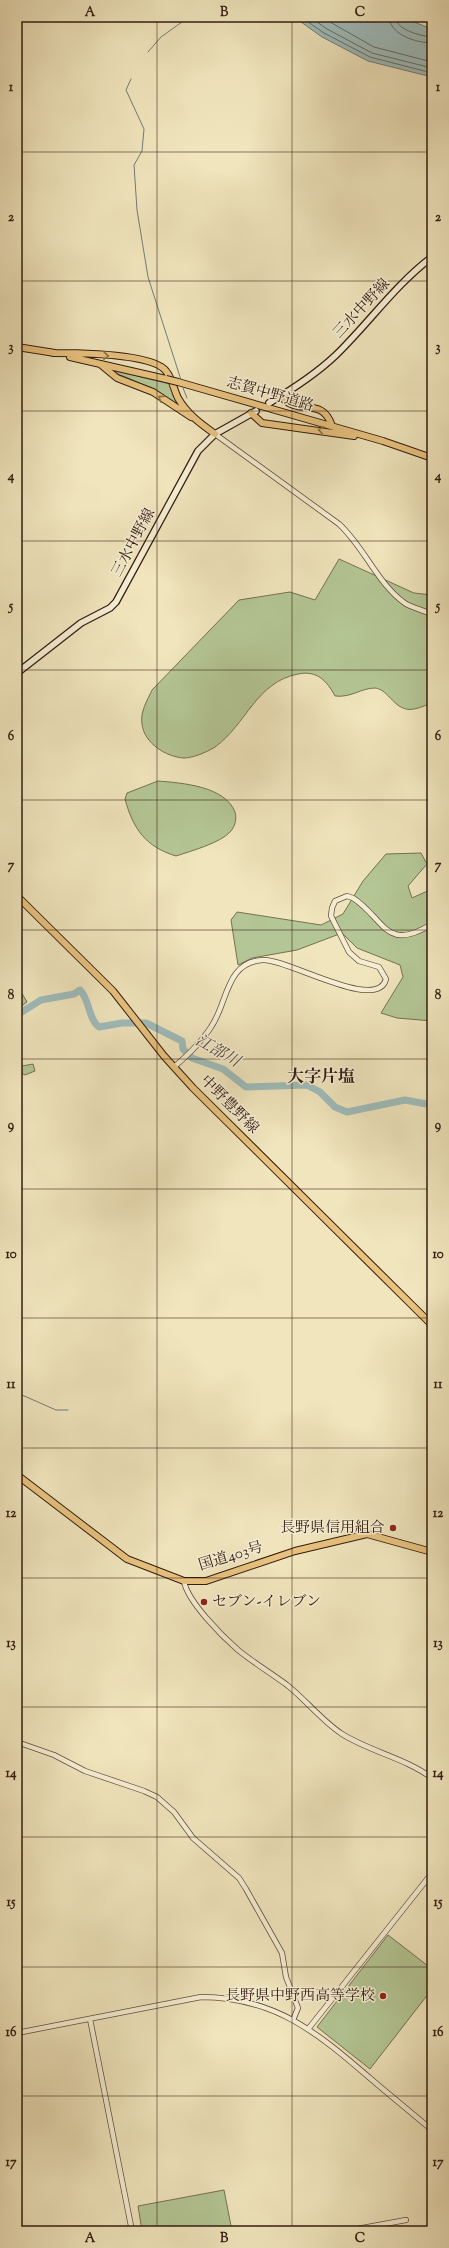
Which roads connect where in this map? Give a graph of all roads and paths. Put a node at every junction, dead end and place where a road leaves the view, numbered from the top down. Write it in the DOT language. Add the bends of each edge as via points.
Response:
graph roads {
  1 [pos="432,257"];
  2 [pos="17,347"];
  3 [pos="53,353"];
  4 [pos="99,363"];
  5 [pos="281,396"];
  6 [pos="269,403"];
  7 [pos="253,412"];
  8 [pos="194,419"];
  9 [pos="332,426"];
  10 [pos="215,434"];
  11 [pos="373,438"];
  12 [pos="431,458"];
  13 [pos="432,614"];
  14 [pos="17,673"];
  15 [pos="17,896"];
  16 [pos="432,924"];
  17 [pos="174,1067"];
  18 [pos="432,1324"];
  19 [pos="17,1475"];
  20 [pos="432,1552"];
  21 [pos="184,1581"];
  22 [pos="17,1742"];
  23 [pos="432,1778"];
  24 [pos="432,1874"];
  25 [pos="90,2019"];
  26 [pos="293,2020"];
  27 [pos="309,2028"];
  28 [pos="17,2033"];
  29 [pos="432,2130"];
  30 [pos="406,2220"];
  31 [pos="132,2231"];
  32 [pos="346,2231"];
  1 -- 5 [label="main road, 三水中野線" via="413,271 337,354 318,371"];
  2 -- 3 [label="main road"];
  3 -- 4 [label="main road"];
  3 -- 8 [label="main road, one-way" via="153,361 166,370 181,403"];
  8 -- 4 [label="main road, one-way" via="153,392 117,378"];
  4 -- 9 [label="main road, 志賀中野道路, bridge" via="178,382"];
  5 -- 6 [label="main road, 三水中野線"];
  5 -- 9 [label="main road" via="289,404 322,410 329,417"];
  7 -- 10 [label="main road, 三水中野線"];
  11 -- 7 [label="main road, one-way" via="267,424 259,421"];
  8 -- 10 [label="main road"];
  9 -- 11 [label="main road, 志賀中野道路"];
  10 -- 13 [label="street" via="339,524 355,540 397,597 408,605"];
  10 -- 14 [label="main road, 三水中野線" via="198,451 116,602 82,623"];
  11 -- 12 [label="main road, 志賀中野道路"];
  15 -- 17 [label="main road, 中野豊野線" via="107,985"];
  16 -- 17 [label="street" via="413,934 398,935 387,931 359,902 347,896 335,901 331,913 346,946 359,961 380,967 386,979 382,987 375,991 364,991 274,960 253,961 233,977 212,1026 192,1052"];
  17 -- 18 [label="main road, 中野豊野線"];
  19 -- 21 [label="main road, 国道403号" via="127,1559"];
  20 -- 21 [label="main road, 国道403号" via="367,1534 295,1551 206,1581"];
  21 -- 23 [label="street" via="199,1608 230,1642 288,1686 335,1728 350,1738 419,1769"];
  22 -- 26 [label="street" via="54,1754 92,1774 144,1791 157,1797 174,1812 193,1838 239,1878 246,1889 282,1953 286,1977 298,2008"];
  24 -- 27 [label="street"];
  25 -- 26 [label="street" via="200,1997 218,1997 262,2006"];
  25 -- 28 [label="street"];
  25 -- 31 [label="street"];
  26 -- 27 [label="street"];
  27 -- 29 [label="street"];
  30 -- 32 [label="street"];
}
